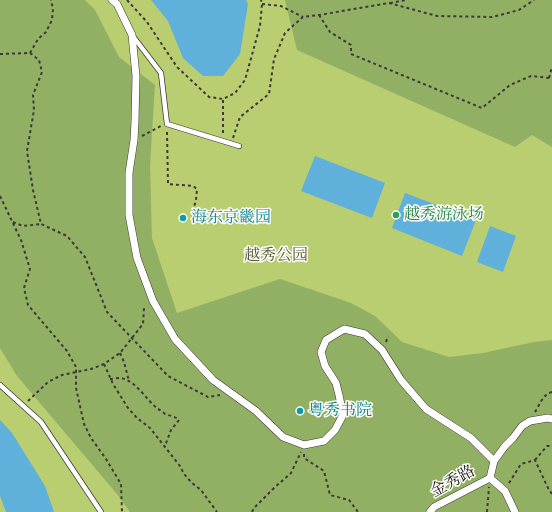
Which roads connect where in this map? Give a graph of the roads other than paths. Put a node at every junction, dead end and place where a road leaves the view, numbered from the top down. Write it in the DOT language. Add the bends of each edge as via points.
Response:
graph roads {
  1 [pos="112,0"];
  2 [pos="132,35"];
  3 [pos="239,146"];
  4 [pos="0,385"];
  5 [pos="552,419"];
  6 [pos="494,461"];
  7 [pos="490,478"];
  8 [pos="100,512"];
  9 [pos="430,512"];
  10 [pos="515,512"];
  1 -- 2 [label="street" via="117,4"];
  2 -- 3 [label="lane" via="162,73 167,124"];
  2 -- 6 [label="street" via="136,76 134,140 129,173 129,215 137,258 153,301 175,339 213,380 256,411 283,437 304,445 324,440 335,430 342,415 336,383 325,366 321,352 326,340 344,329 365,334 382,350 401,380 426,409 471,438"];
  4 -- 8 [label="lane" via="42,422"];
  5 -- 6 [label="street" via="530,421 522,426"];
  6 -- 7 [label="street"];
  7 -- 9 [label="street, 金秀路" via="434,507"];
  7 -- 10 [label="street" via="504,491"];
}
